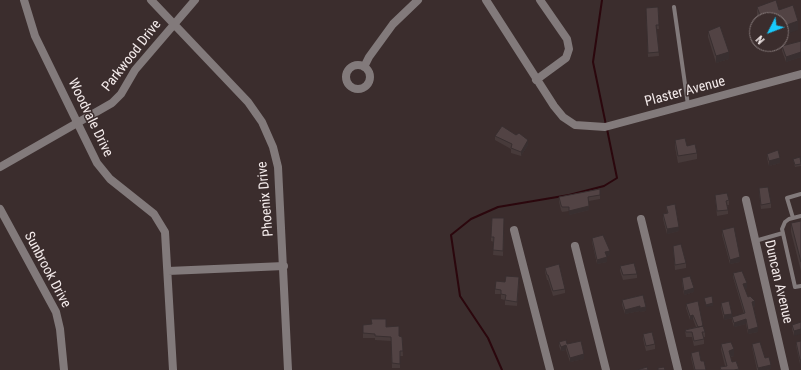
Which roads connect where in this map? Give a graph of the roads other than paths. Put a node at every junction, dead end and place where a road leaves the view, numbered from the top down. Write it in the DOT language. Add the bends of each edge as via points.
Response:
graph roads {
  1 [pos="24,0"];
  2 [pos="151,0"];
  3 [pos="195,0"];
  4 [pos="418,0"];
  5 [pos="486,0"];
  6 [pos="540,0"];
  7 [pos="674,7"];
  8 [pos="174,24"];
  9 [pos="364,67"];
  10 [pos="801,74"];
  11 [pos="536,80"];
  12 [pos="688,105"];
  13 [pos="78,124"];
  14 [pos="0,167"];
  15 [pos="801,194"];
  16 [pos="746,200"];
  17 [pos="0,209"];
  18 [pos="801,216"];
  19 [pos="793,218"];
  20 [pos="641,219"];
  21 [pos="514,230"];
  22 [pos="783,233"];
  23 [pos="755,241"];
  24 [pos="575,246"];
  25 [pos="284,266"];
  26 [pos="168,271"];
  27 [pos="801,286"];
  28 [pos="64,370"];
  29 [pos="172,370"];
  30 [pos="288,370"];
  31 [pos="550,370"];
  32 [pos="606,370"];
  33 [pos="678,370"];
  34 [pos="785,370"];
  1 -- 13 [label="street, Woodvale Drive" via="35,36"];
  2 -- 8 [label="street, Phoenix Drive"];
  3 -- 8 [label="street, Parkwood Drive"];
  4 -- 9 [label="street" via="393,24 369,56"];
  5 -- 11 [label="street"];
  6 -- 11 [label="street" via="567,40 570,49 566,58"];
  7 -- 12 [label="lane"];
  8 -- 13 [label="street, Parkwood Drive" via="135,70 118,98"];
  8 -- 25 [label="street, Phoenix Drive" via="243,96 268,135 278,167"];
  10 -- 12 [label="street, Plaster Avenue"];
  11 -- 12 [label="street, Plaster Avenue" via="563,118 575,125 605,127"];
  13 -- 14 [label="street, Parkwood Drive"];
  13 -- 26 [label="street, Woodvale Drive" via="103,171 159,220 166,237"];
  15 -- 19 [label="lane" via="787,198"];
  16 -- 23 [label="street, Duncan Avenue"];
  17 -- 28 [label="street, Sunbrook Drive" via="56,312"];
  18 -- 19 [label="lane"];
  19 -- 22 [label="lane" via="785,222"];
  20 -- 33 [label="street"];
  21 -- 31 [label="street"];
  22 -- 23 [label="lane"];
  22 -- 27 [label="lane" via="795,287"];
  23 -- 34 [label="street, Duncan Avenue"];
  24 -- 32 [label="street"];
  25 -- 26 [label="street"];
  25 -- 30 [label="street, Phoenix Drive"];
  26 -- 29 [label="street, Woodvale Drive"];
}
